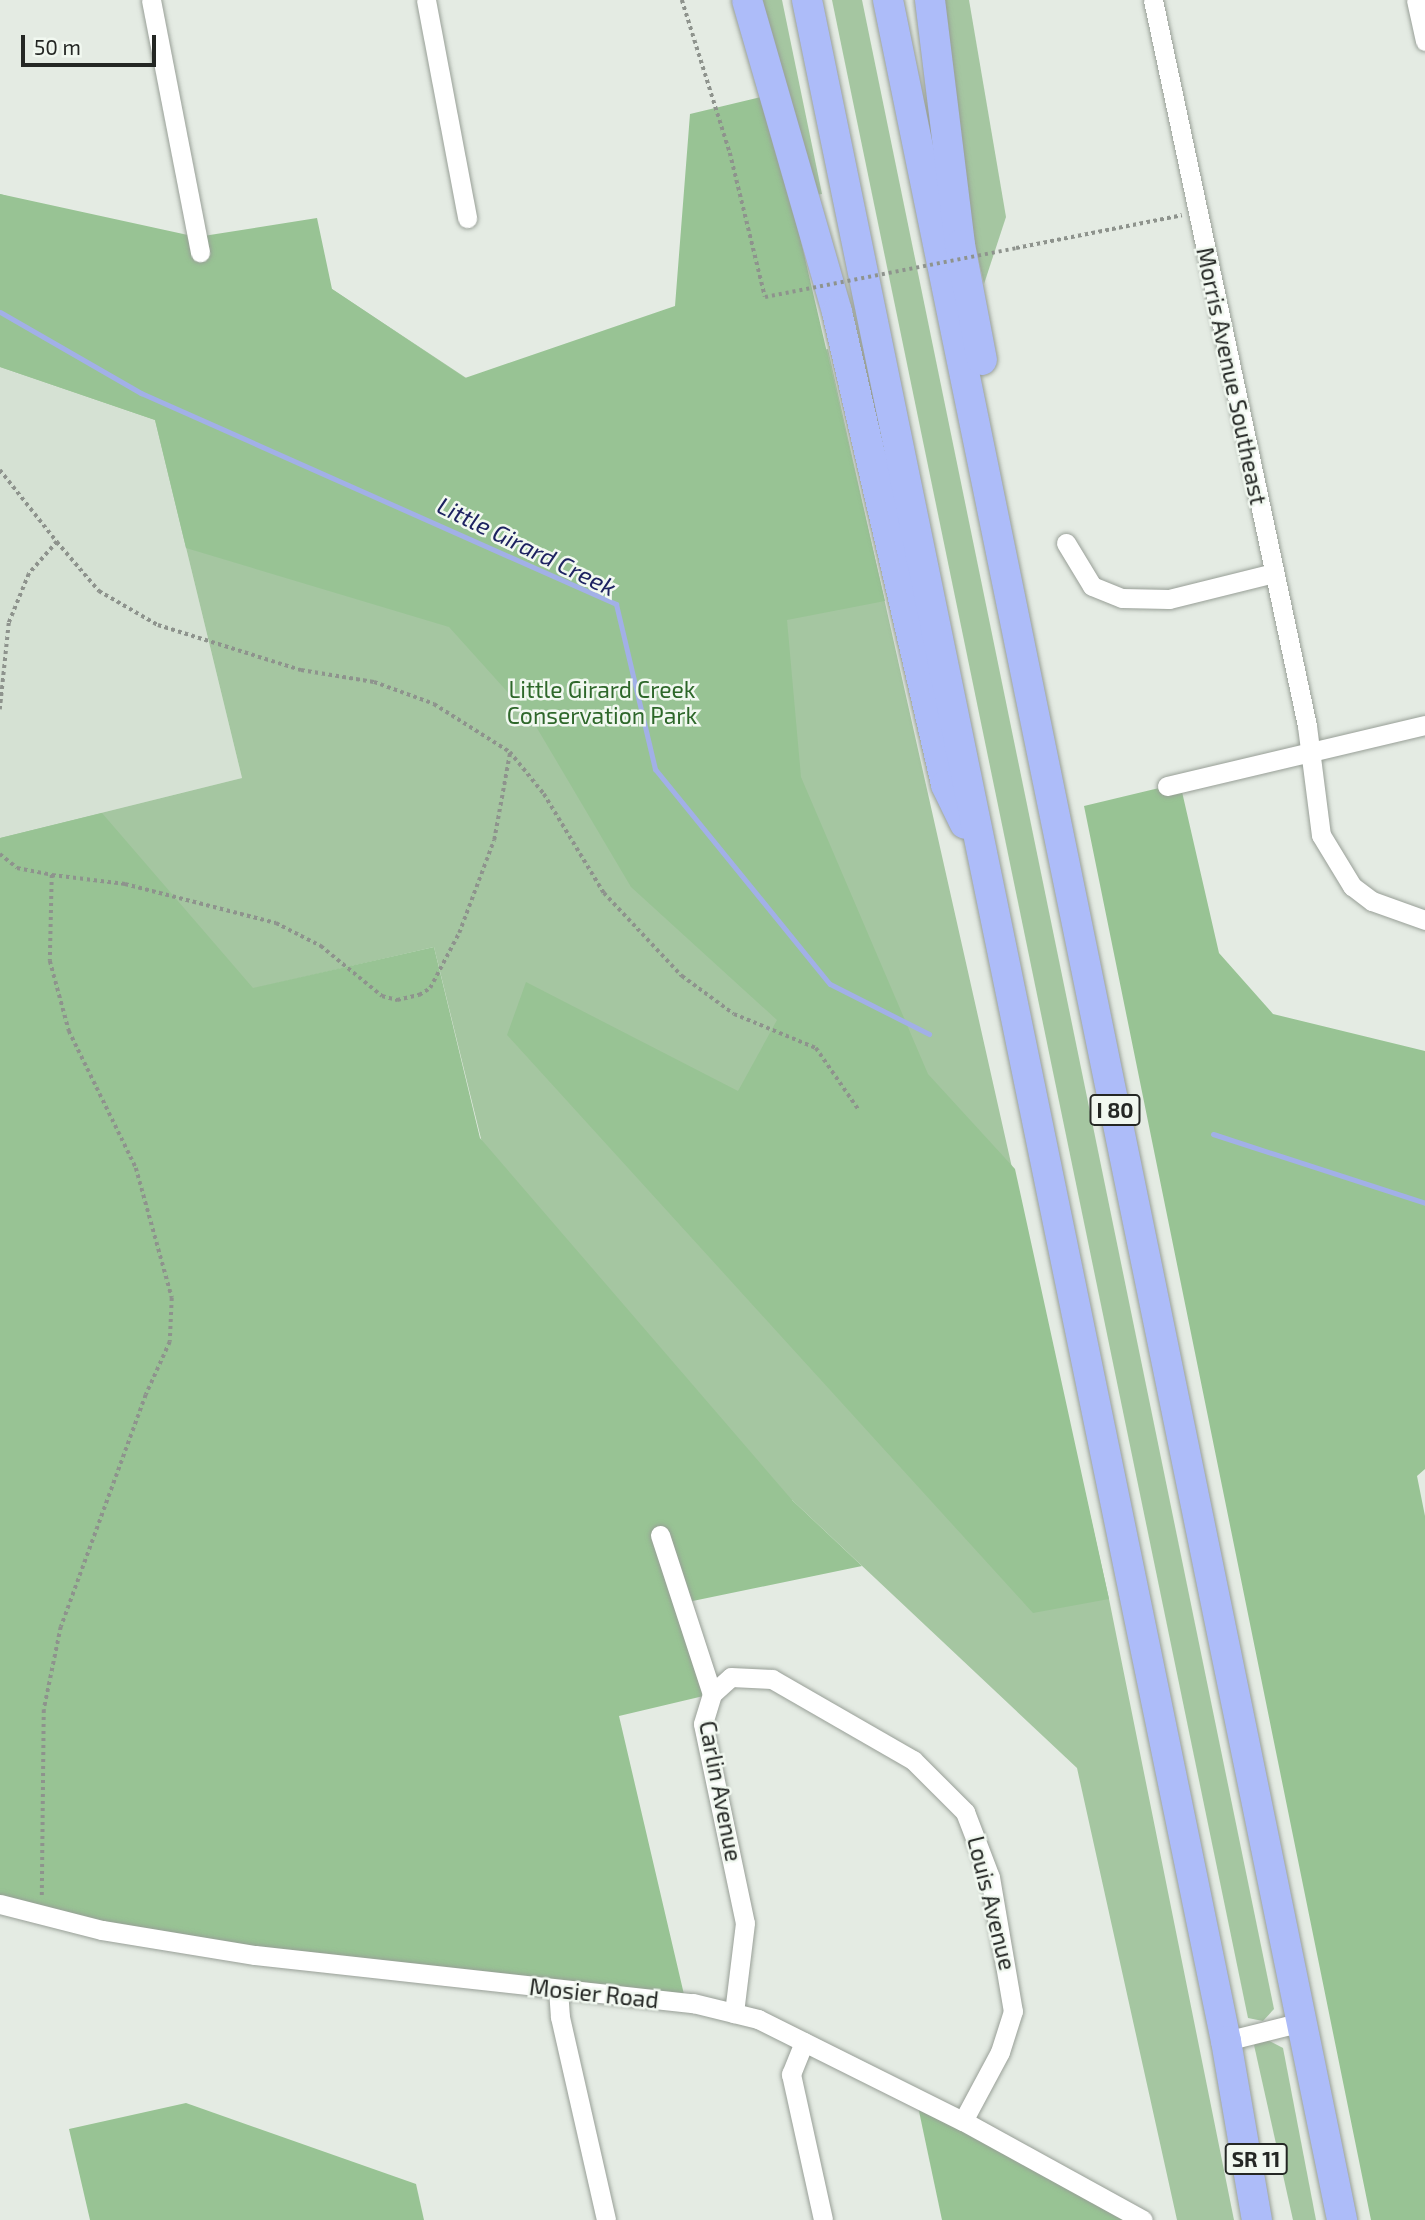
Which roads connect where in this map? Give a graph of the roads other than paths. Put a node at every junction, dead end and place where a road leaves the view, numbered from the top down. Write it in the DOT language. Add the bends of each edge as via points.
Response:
graph roads {
  1 [pos="150,0"];
  2 [pos="426,0"];
  3 [pos="747,0"];
  4 [pos="807,0"];
  5 [pos="888,0"];
  6 [pos="930,0"];
  7 [pos="1153,0"];
  8 [pos="1416,0"];
  9 [pos="1425,41"];
  10 [pos="467,218"];
  11 [pos="200,252"];
  12 [pos="1066,543"];
  13 [pos="1004,565"];
  14 [pos="1274,573"];
  15 [pos="1425,725"];
  16 [pos="1310,752"];
  17 [pos="1167,786"];
  18 [pos="984,862"];
  19 [pos="1425,920"];
  20 [pos="660,1535"];
  21 [pos="712,1694"];
  22 [pos="0,1904"];
  23 [pos="558,1989"];
  24 [pos="734,2012"];
  25 [pos="1302,2022"];
  26 [pos="1226,2040"];
  27 [pos="804,2042"];
  28 [pos="1235,2099"];
  29 [pos="963,2121"];
  30 [pos="606,2220"];
  31 [pos="823,2220"];
  32 [pos="1143,2220"];
  33 [pos="1257,2220"];
  34 [pos="1273,2220"];
  35 [pos="1342,2220"];
  1 -- 11 [label="street"];
  2 -- 10 [label="street"];
  3 -- 18 [label="highway" via="837,312 946,785"];
  4 -- 18 [label="highway"];
  5 -- 13 [label="highway, I 80"];
  6 -- 13 [label="highway" via="960,245 1002,463"];
  7 -- 14 [label="street, Morris Avenue Southeast"];
  8 -- 9 [label="street"];
  12 -- 14 [label="street" via="1092,586 1122,598 1169,598"];
  13 -- 25 [label="highway, I 80"];
  14 -- 16 [label="street, Morris Avenue Southeast"];
  15 -- 16 [label="street"];
  16 -- 17 [label="street"];
  16 -- 19 [label="street, Morris Avenue Southeast" via="1321,835 1340,872 1372,901"];
  18 -- 26 [label="highway"];
  20 -- 21 [label="street, Carlin Avenue"];
  21 -- 24 [label="street, Carlin Avenue" via="703,1724 745,1923"];
  21 -- 29 [label="street, Louis Avenue" via="731,1677 772,1679 912,1760 965,1812 990,1877 1013,2011 1000,2052"];
  22 -- 23 [label="street, Mosier Road" via="255,1955"];
  23 -- 24 [label="street, Mosier Road"];
  23 -- 30 [label="street" via="560,2017"];
  24 -- 27 [label="street, Mosier Road"];
  25 -- 26 [label="street"];
  25 -- 35 [label="highway, I 80"];
  26 -- 28 [label="highway"];
  27 -- 29 [label="street, Mosier Road"];
  27 -- 31 [label="street" via="791,2074"];
  28 -- 33 [label="highway"];
  28 -- 34 [label="highway, SR 11"];
  29 -- 32 [label="street, Mosier Road"];
}
